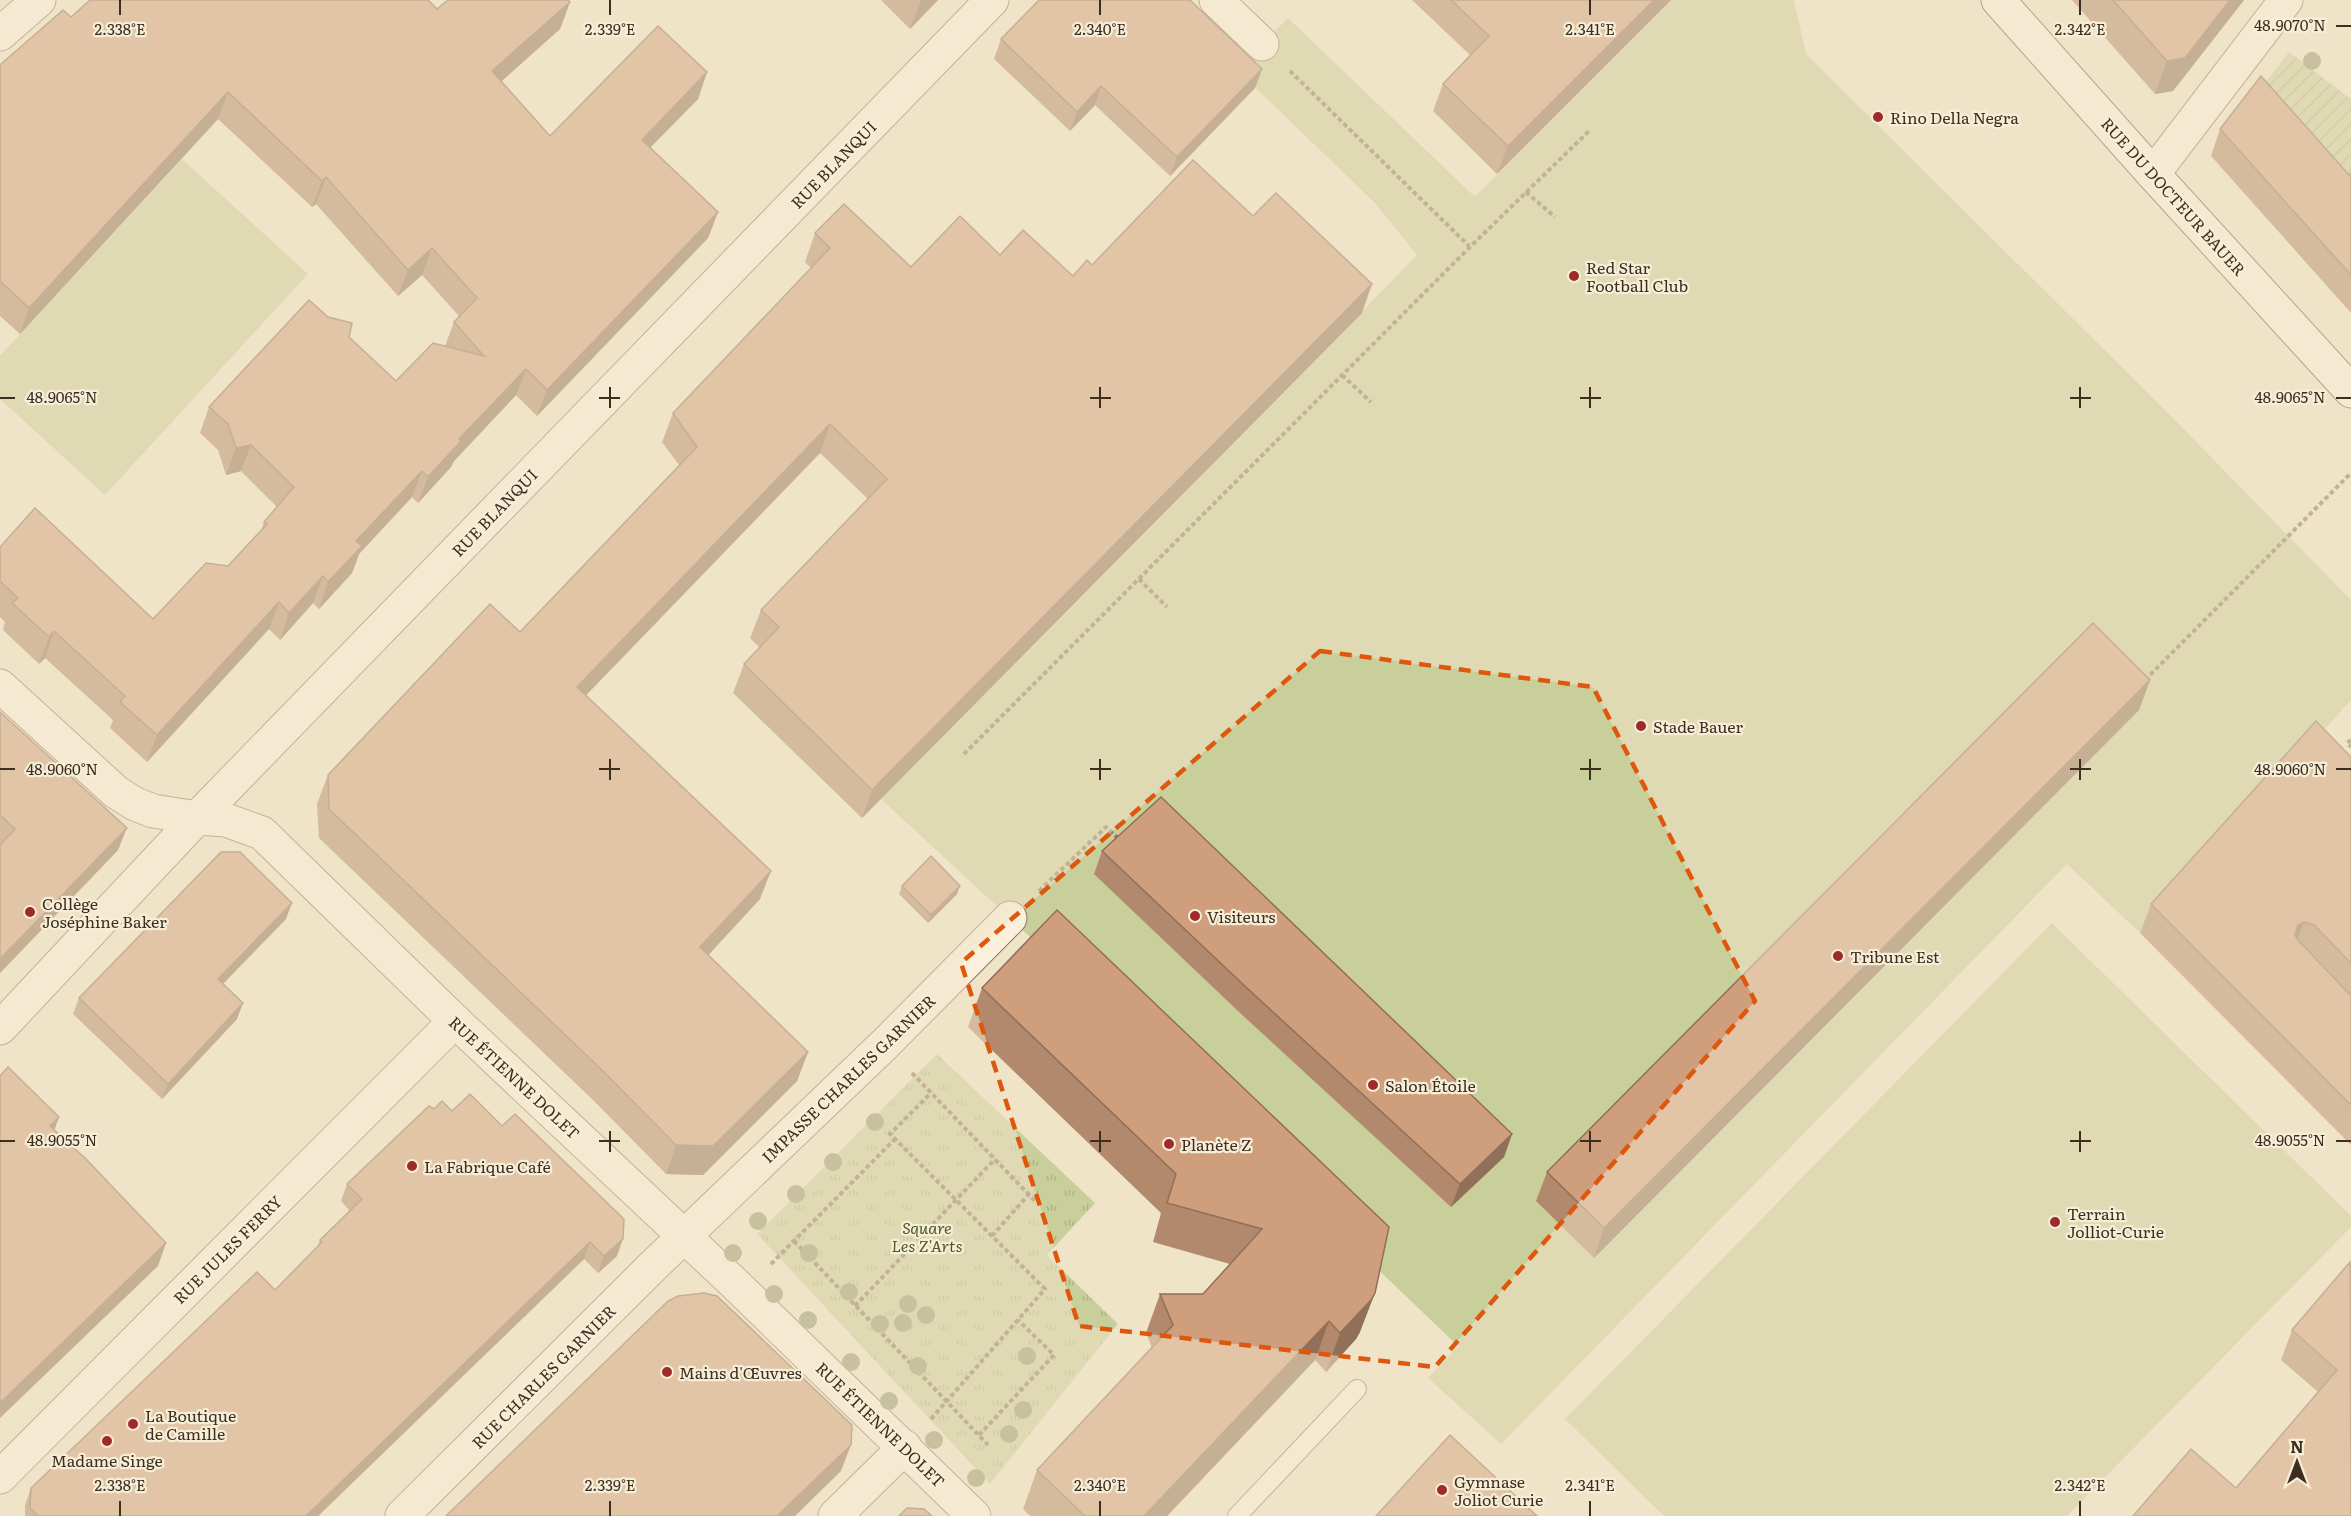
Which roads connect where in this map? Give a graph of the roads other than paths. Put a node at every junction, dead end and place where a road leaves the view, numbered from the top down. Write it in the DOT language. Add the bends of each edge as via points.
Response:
graph roads {
  1 [pos="39,0"];
  2 [pos="992,0"];
  3 [pos="1216,0"];
  4 [pos="1998,0"];
  5 [pos="2286,0"];
  6 [pos="0,34"];
  7 [pos="1262,44"];
  8 [pos="2153,174"];
  9 [pos="2351,391"];
  10 [pos="0,687"];
  11 [pos="197,818"];
  12 [pos="1010,918"];
  13 [pos="455,1021"];
  14 [pos="0,1028"];
  15 [pos="685,1236"];
  16 [pos="1357,1389"];
  17 [pos="905,1447"];
  18 [pos="0,1477"];
  19 [pos="402,1516"];
  20 [pos="835,1516"];
  21 [pos="974,1516"];
  22 [pos="1237,1516"];
  1 -- 6 [label="street"];
  2 -- 11 [label="street, RUE BLANQUI"];
  3 -- 7 [label="street"];
  4 -- 8 [label="street, RUE DU DOCTEUR BAUER"];
  5 -- 8 [label="street"];
  8 -- 9 [label="street, RUE DU DOCTEUR BAUER"];
  10 -- 11 [label="street, RUE ÉTIENNE DOLET" via="116,792 153,811"];
  11 -- 13 [label="street, RUE ÉTIENNE DOLET" via="226,820 262,833"];
  11 -- 14 [label="street, RUE BLANQUI"];
  12 -- 15 [label="street, IMPASSE CHARLES GARNIER"];
  13 -- 15 [label="street, RUE ÉTIENNE DOLET"];
  13 -- 18 [label="street, RUE JULES FERRY"];
  15 -- 17 [label="street, RUE ÉTIENNE DOLET"];
  15 -- 19 [label="street, RUE CHARLES GARNIER"];
  16 -- 22 [label="lane"];
  17 -- 20 [label="street"];
  17 -- 21 [label="street, RUE ÉTIENNE DOLET"];
}
